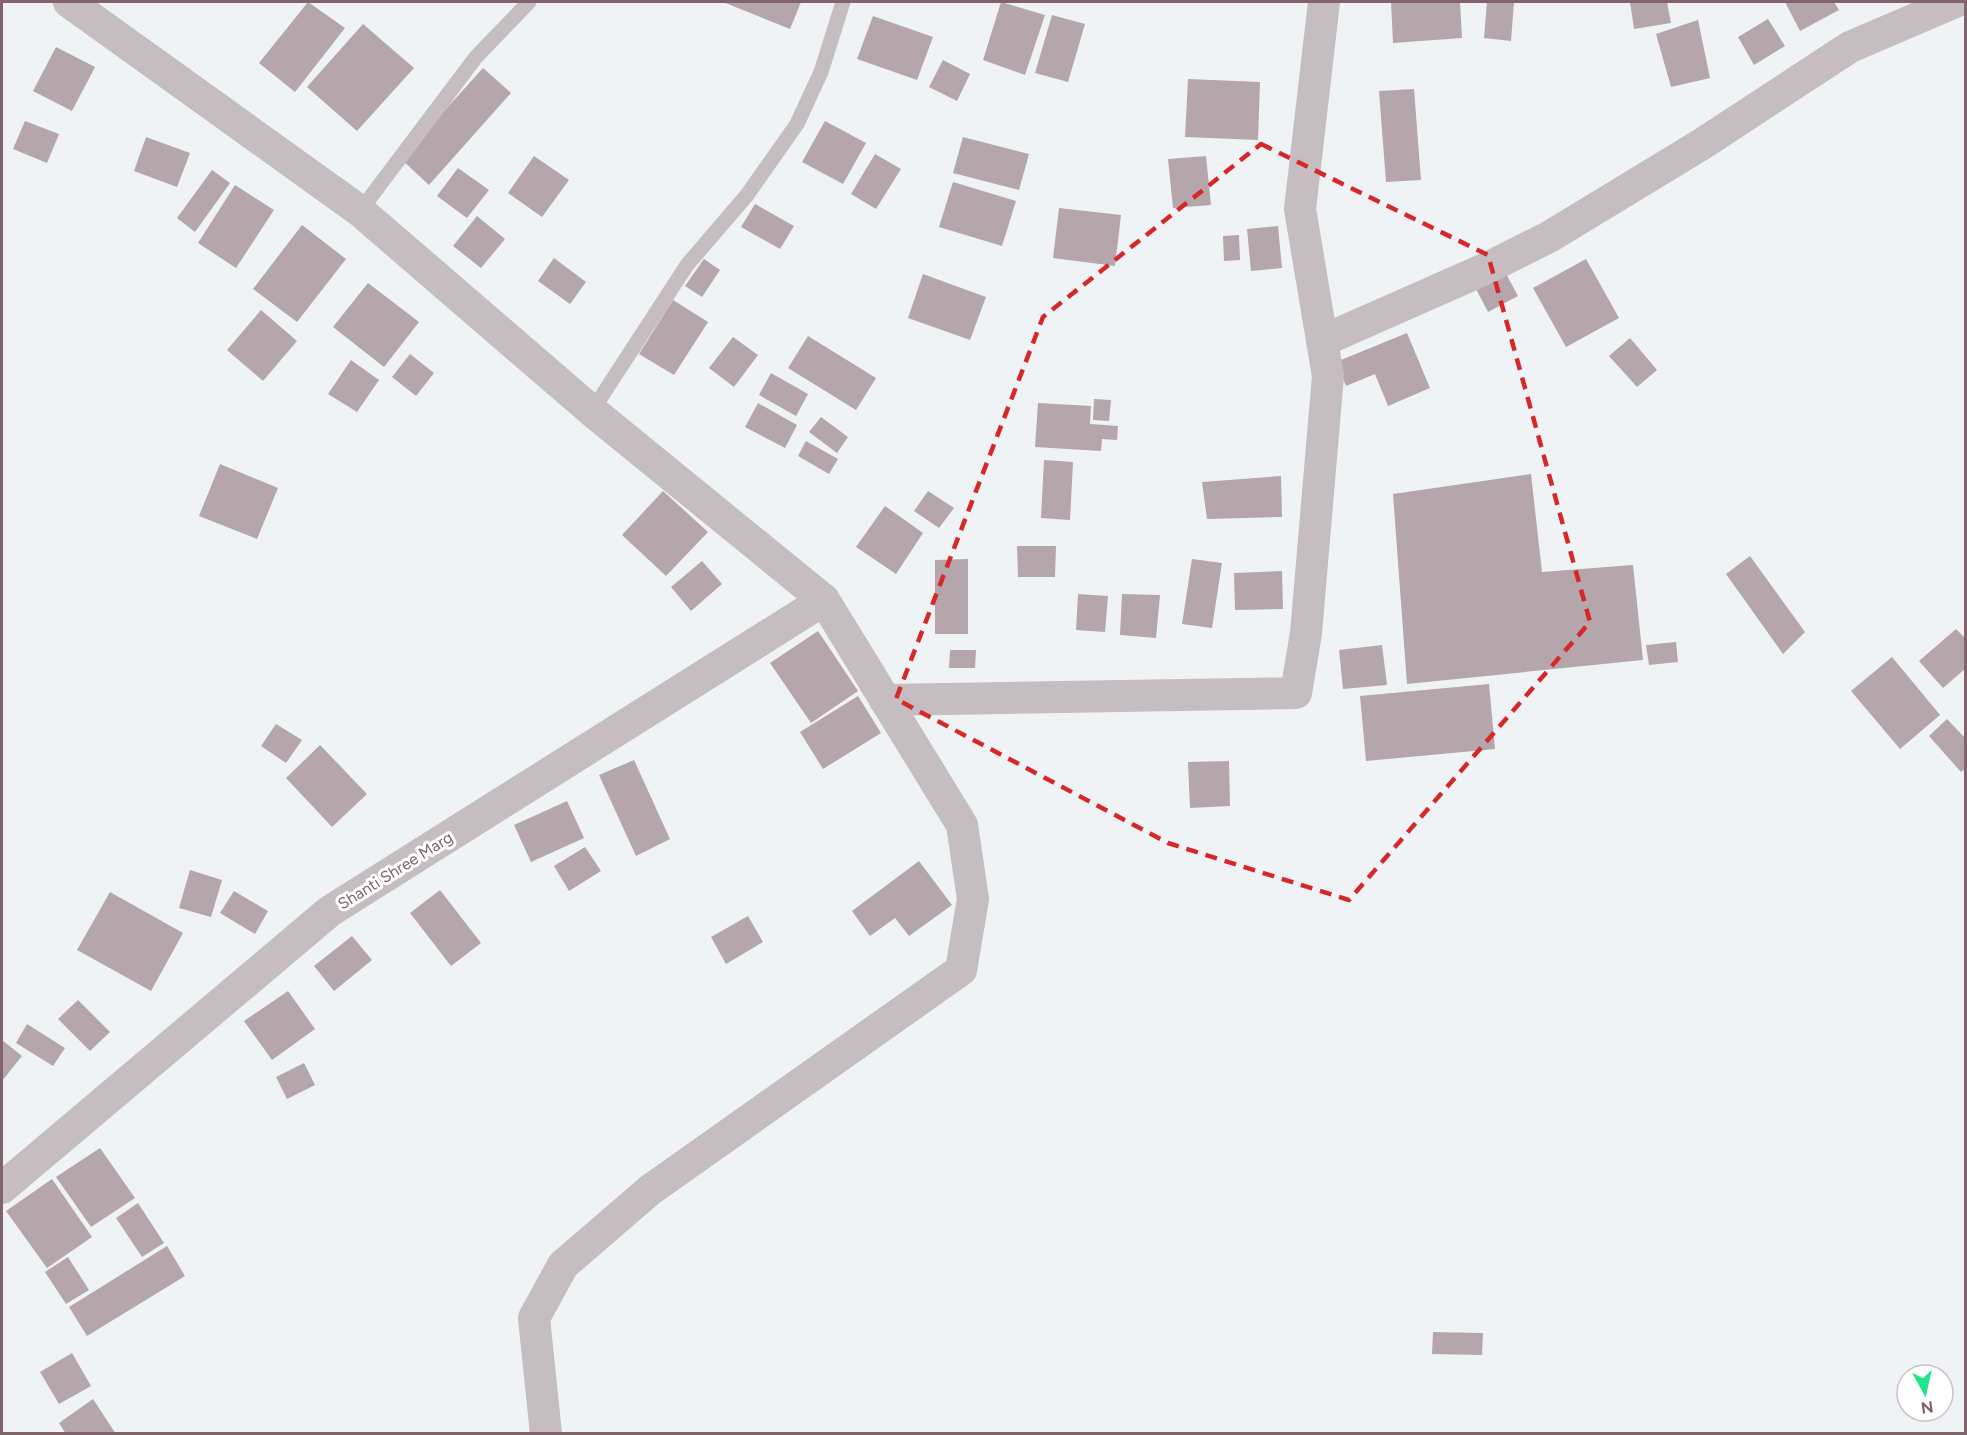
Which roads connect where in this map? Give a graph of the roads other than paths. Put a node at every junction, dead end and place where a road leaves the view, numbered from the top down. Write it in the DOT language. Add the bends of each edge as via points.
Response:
graph roads {
  1 [pos="69,2"];
  2 [pos="529,2"];
  3 [pos="843,2"];
  4 [pos="1324,2"];
  5 [pos="1946,3"];
  6 [pos="360,211"];
  7 [pos="1322,341"];
  8 [pos="592,411"];
  9 [pos="824,600"];
  10 [pos="885,700"];
  11 [pos="2,1188"];
  12 [pos="546,1434"];
  1 -- 6 [label="street"];
  2 -- 6 [label="lane" via="476,57"];
  3 -- 8 [label="lane" via="821,72 797,124 747,195 687,265"];
  4 -- 7 [label="street" via="1300,209"];
  5 -- 7 [label="street" via="1850,47 1702,144 1549,237"];
  6 -- 8 [label="street"];
  7 -- 10 [label="street" via="1328,376 1306,633 1296,693"];
  8 -- 9 [label="street"];
  9 -- 10 [label="street"];
  9 -- 11 [label="street, Shanti Shree Marg" via="330,911"];
  10 -- 12 [label="street" via="962,825 973,899 961,970 650,1190 563,1265 534,1318"];
}
